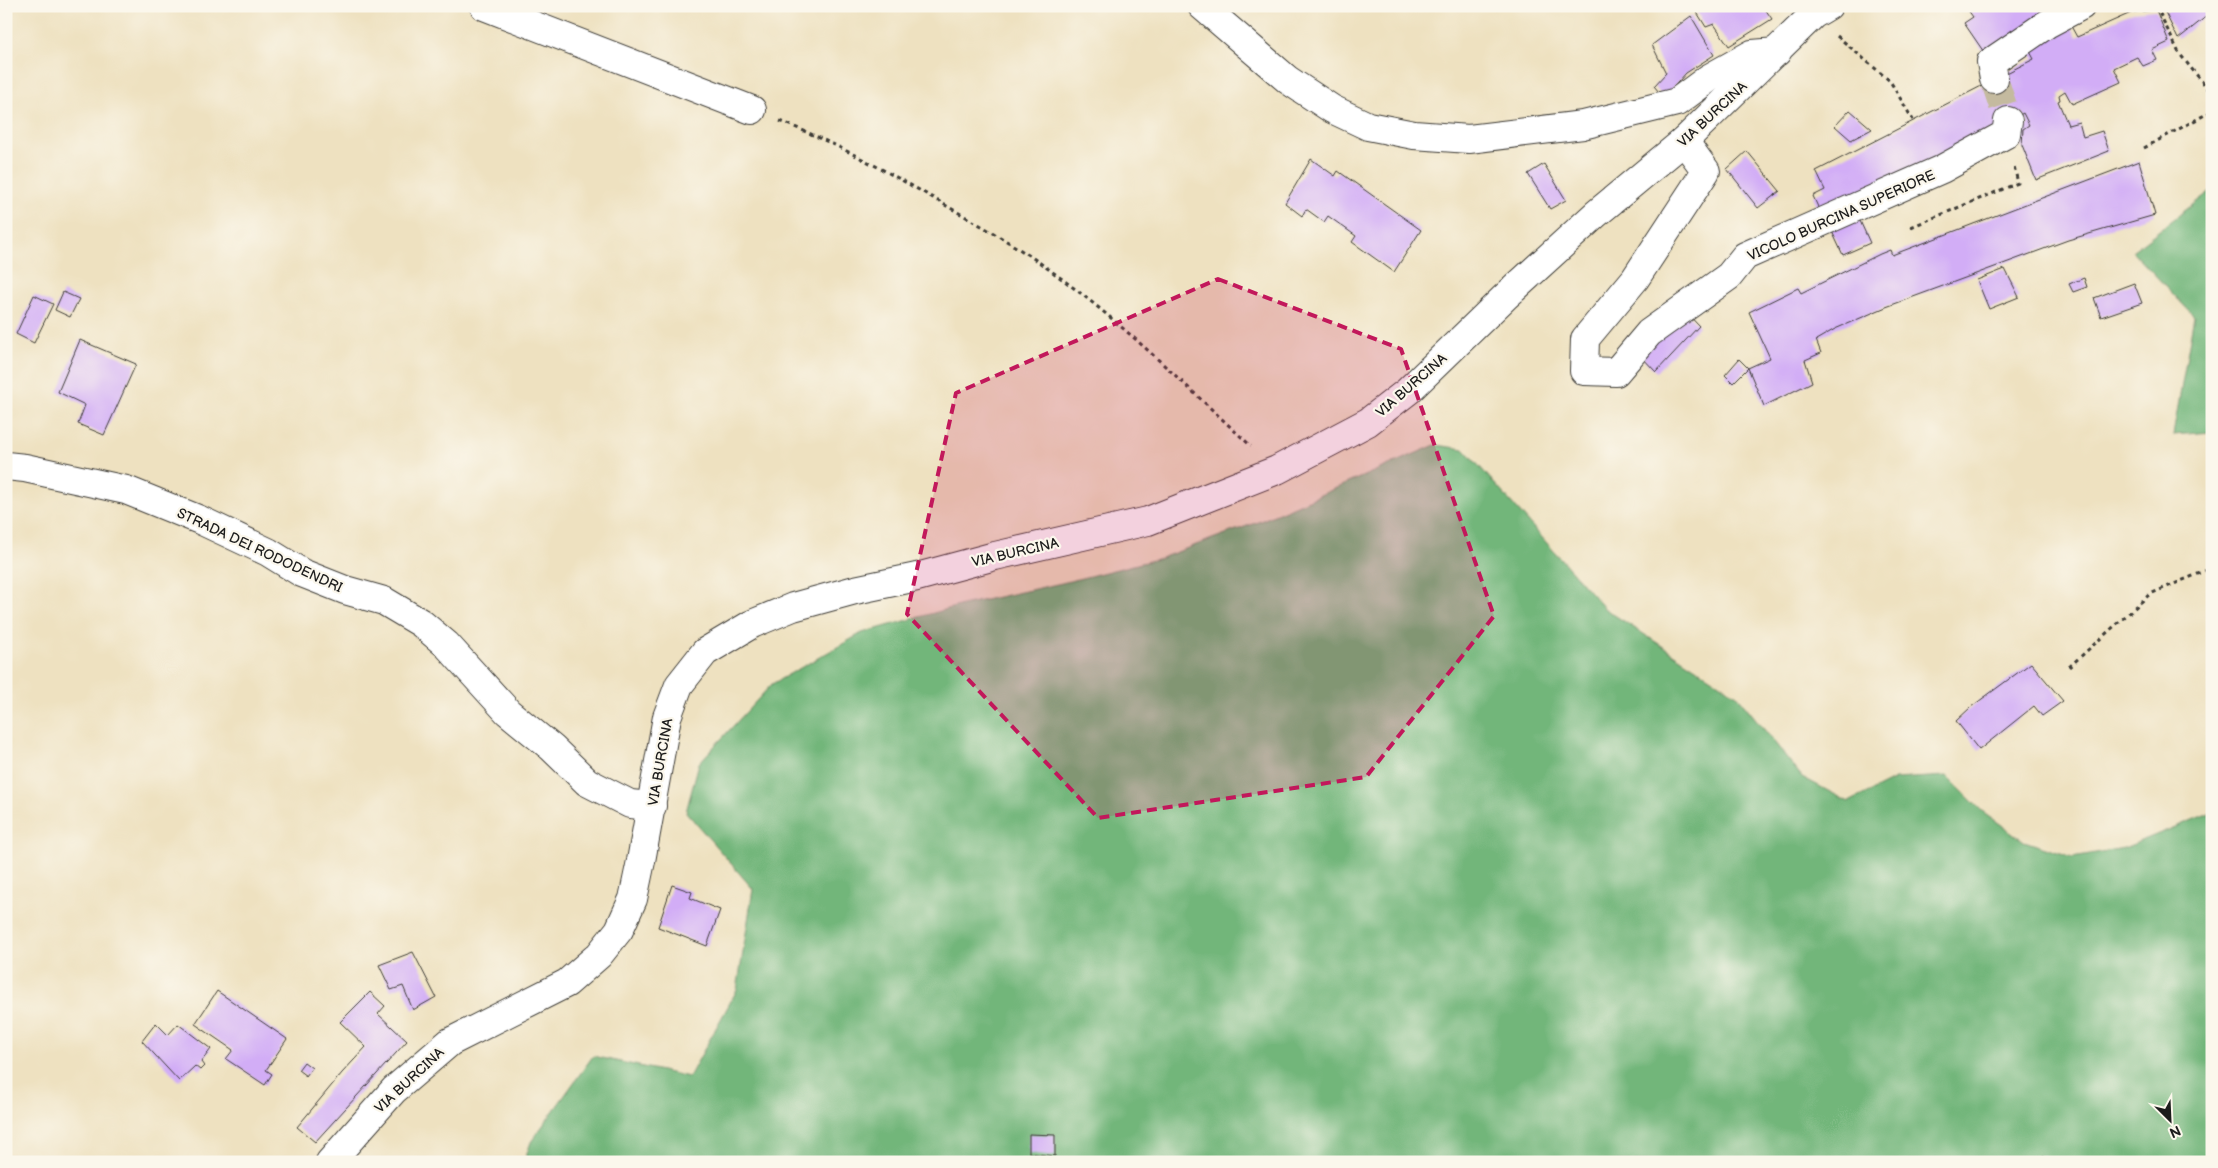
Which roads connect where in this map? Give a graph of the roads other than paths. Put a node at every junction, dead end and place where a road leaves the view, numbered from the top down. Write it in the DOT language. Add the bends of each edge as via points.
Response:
graph roads {
  1 [pos="484,6"];
  2 [pos="1202,6"];
  3 [pos="2082,6"];
  4 [pos="1820,11"];
  5 [pos="1777,52"];
  6 [pos="1994,79"];
  7 [pos="752,110"];
  8 [pos="2007,128"];
  9 [pos="1684,142"];
  10 [pos="6,466"];
  11 [pos="652,806"];
  12 [pos="330,1162"];
  1 -- 7 [label="street"];
  2 -- 5 [label="street" via="1288,80 1332,109 1368,126 1414,135 1469,139 1583,125 1677,102 1708,78 1752,54"];
  3 -- 6 [label="street" via="2047,24 1991,62"];
  4 -- 5 [label="street, VIA BURCINA"];
  5 -- 9 [label="street, VIA BURCINA"];
  8 -- 9 [label="street, VICOLO BURCINA SUPERIORE" via="1942,169 1745,256 1729,276 1649,333 1616,372 1584,372 1585,339 1635,279 1706,172"];
  9 -- 11 [label="street, VIA BURCINA" via="1596,214 1408,391 1368,422 1277,470 1148,521 793,607 752,624 704,652 679,685 667,717"];
  10 -- 11 [label="street, STRADA DEI RODODENDRI" via="126,490 268,552 302,573 345,590 384,600 421,623 447,645 508,712 587,782 630,804"];
  11 -- 12 [label="street, VIA BURCINA" via="633,899 619,930 599,955 567,983 450,1042 394,1090"];
}
